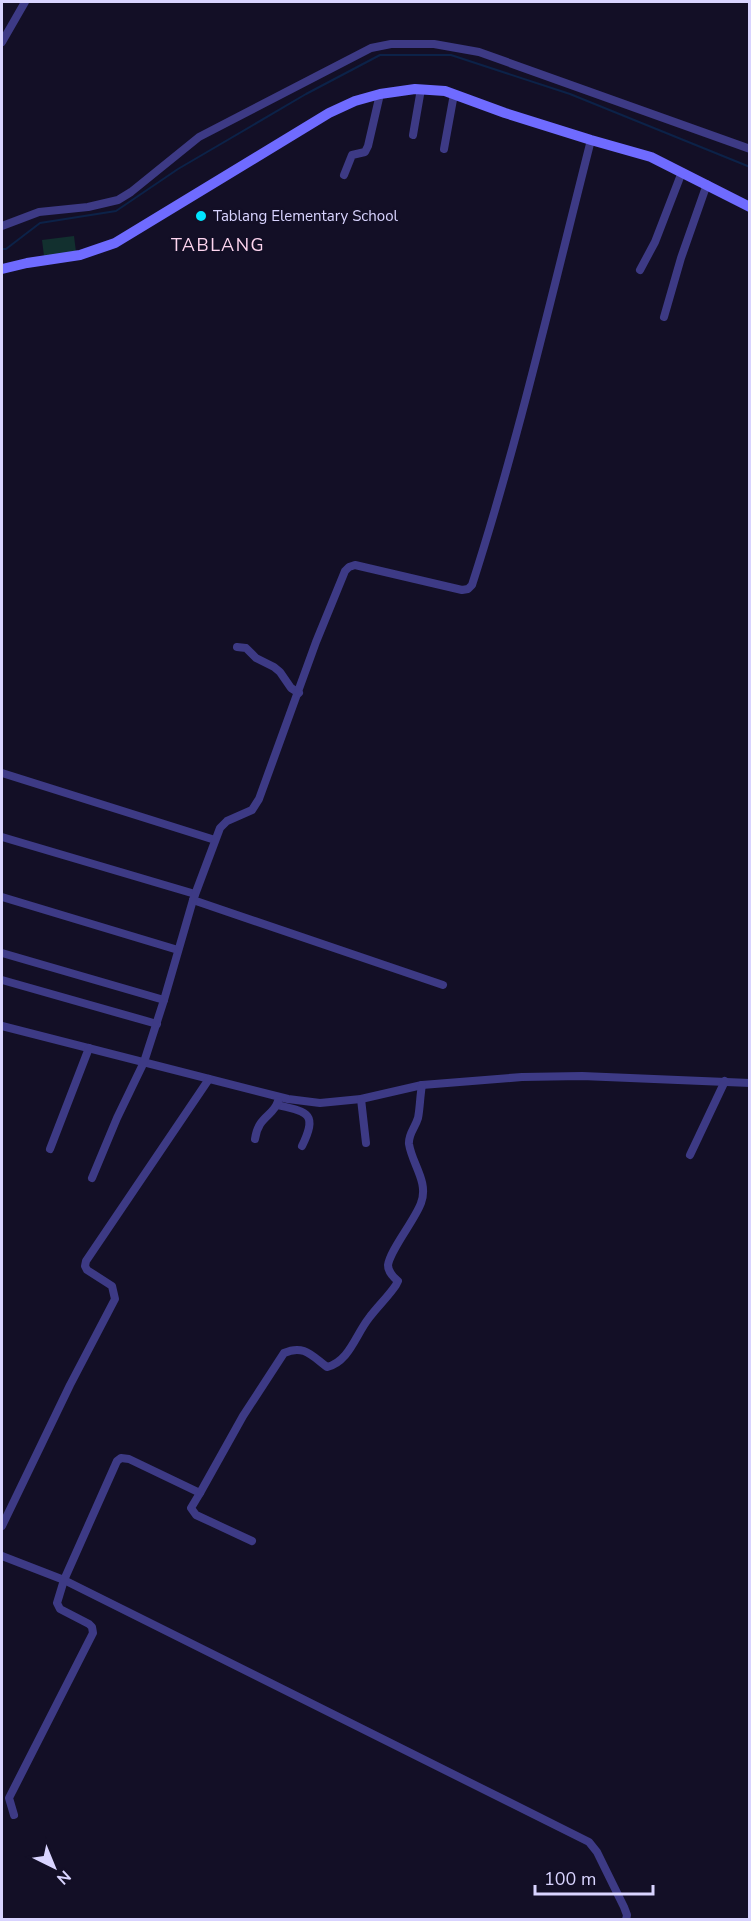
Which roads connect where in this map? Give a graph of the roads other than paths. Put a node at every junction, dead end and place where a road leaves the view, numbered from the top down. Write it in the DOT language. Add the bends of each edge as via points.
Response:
graph roads {
  1 [pos="25,2"];
  2 [pos="2,42"];
  3 [pos="421,89"];
  4 [pos="380,94"];
  5 [pos="454,94"];
  6 [pos="413,135"];
  7 [pos="591,140"];
  8 [pos="444,149"];
  9 [pos="750,149"];
  10 [pos="682,172"];
  11 [pos="344,176"];
  12 [pos="706,184"];
  13 [pos="750,207"];
  14 [pos="2,226"];
  15 [pos="2,269"];
  16 [pos="640,270"];
  17 [pos="664,317"];
  18 [pos="237,647"];
  19 [pos="298,693"];
  20 [pos="2,773"];
  21 [pos="2,837"];
  22 [pos="215,840"];
  23 [pos="2,897"];
  24 [pos="194,897"];
  25 [pos="178,950"];
  26 [pos="2,953"];
  27 [pos="2,980"];
  28 [pos="443,985"];
  29 [pos="164,1000"];
  30 [pos="157,1024"];
  31 [pos="2,1026"];
  32 [pos="88,1048"];
  33 [pos="144,1062"];
  34 [pos="208,1079"];
  35 [pos="725,1082"];
  36 [pos="750,1083"];
  37 [pos="422,1085"];
  38 [pos="361,1099"];
  39 [pos="278,1101"];
  40 [pos="255,1138"];
  41 [pos="366,1143"];
  42 [pos="302,1146"];
  43 [pos="50,1149"];
  44 [pos="690,1155"];
  45 [pos="92,1178"];
  46 [pos="200,1493"];
  47 [pos="2,1526"];
  48 [pos="252,1541"];
  49 [pos="2,1556"];
  50 [pos="64,1580"];
  51 [pos="14,1815"];
  52 [pos="626,1920"];
  1 -- 2 [label="street"];
  3 -- 4 [label="street"];
  3 -- 5 [label="street"];
  3 -- 6 [label="street"];
  4 -- 11 [label="street" via="368,146 365,152 352,155"];
  4 -- 15 [label="street" via="329,113 115,243 80,255"];
  5 -- 7 [label="street"];
  5 -- 8 [label="street"];
  7 -- 10 [label="street" via="651,157"];
  7 -- 19 [label="street" via="520,420 472,585 462,590 355,565 349,567"];
  9 -- 14 [label="street" via="479,52 434,44 385,45 370,48 199,137 118,200 39,212"];
  10 -- 12 [label="street"];
  10 -- 16 [label="street" via="663,225"];
  12 -- 13 [label="street"];
  12 -- 17 [label="street"];
  18 -- 19 [label="street" via="246,648 280,672"];
  19 -- 22 [label="street" via="256,805 227,821"];
  20 -- 22 [label="street"];
  21 -- 24 [label="street"];
  22 -- 24 [label="street"];
  23 -- 25 [label="street"];
  24 -- 25 [label="street"];
  24 -- 28 [label="street"];
  25 -- 29 [label="street"];
  26 -- 29 [label="street"];
  27 -- 30 [label="street"];
  29 -- 30 [label="street"];
  30 -- 33 [label="street"];
  31 -- 32 [label="street"];
  32 -- 33 [label="street"];
  32 -- 43 [label="street"];
  33 -- 34 [label="street"];
  33 -- 45 [label="street"];
  34 -- 39 [label="street"];
  34 -- 47 [label="street" via="86,1261 87,1270 112,1286 115,1299"];
  35 -- 36 [label="street"];
  35 -- 37 [label="street" via="582,1076"];
  35 -- 44 [label="street"];
  37 -- 38 [label="street"];
  37 -- 46 [label="street" via="409,1144 420,1173 422,1202 388,1265 398,1281 396,1285 335,1365 327,1367 303,1350 284,1353"];
  38 -- 39 [label="street" via="320,1103"];
  38 -- 41 [label="street"];
  39 -- 40 [label="street" via="257,1128"];
  39 -- 42 [label="street" via="308,1117 310,1130"];
  46 -- 48 [label="street" via="191,1508 196,1515"];
  46 -- 50 [label="street" via="121,1458"];
  49 -- 50 [label="street"];
  50 -- 51 [label="street" via="58,1606 89,1624 93,1633 9,1798"];
  50 -- 52 [label="street" via="589,1842 624,1907"];
}
